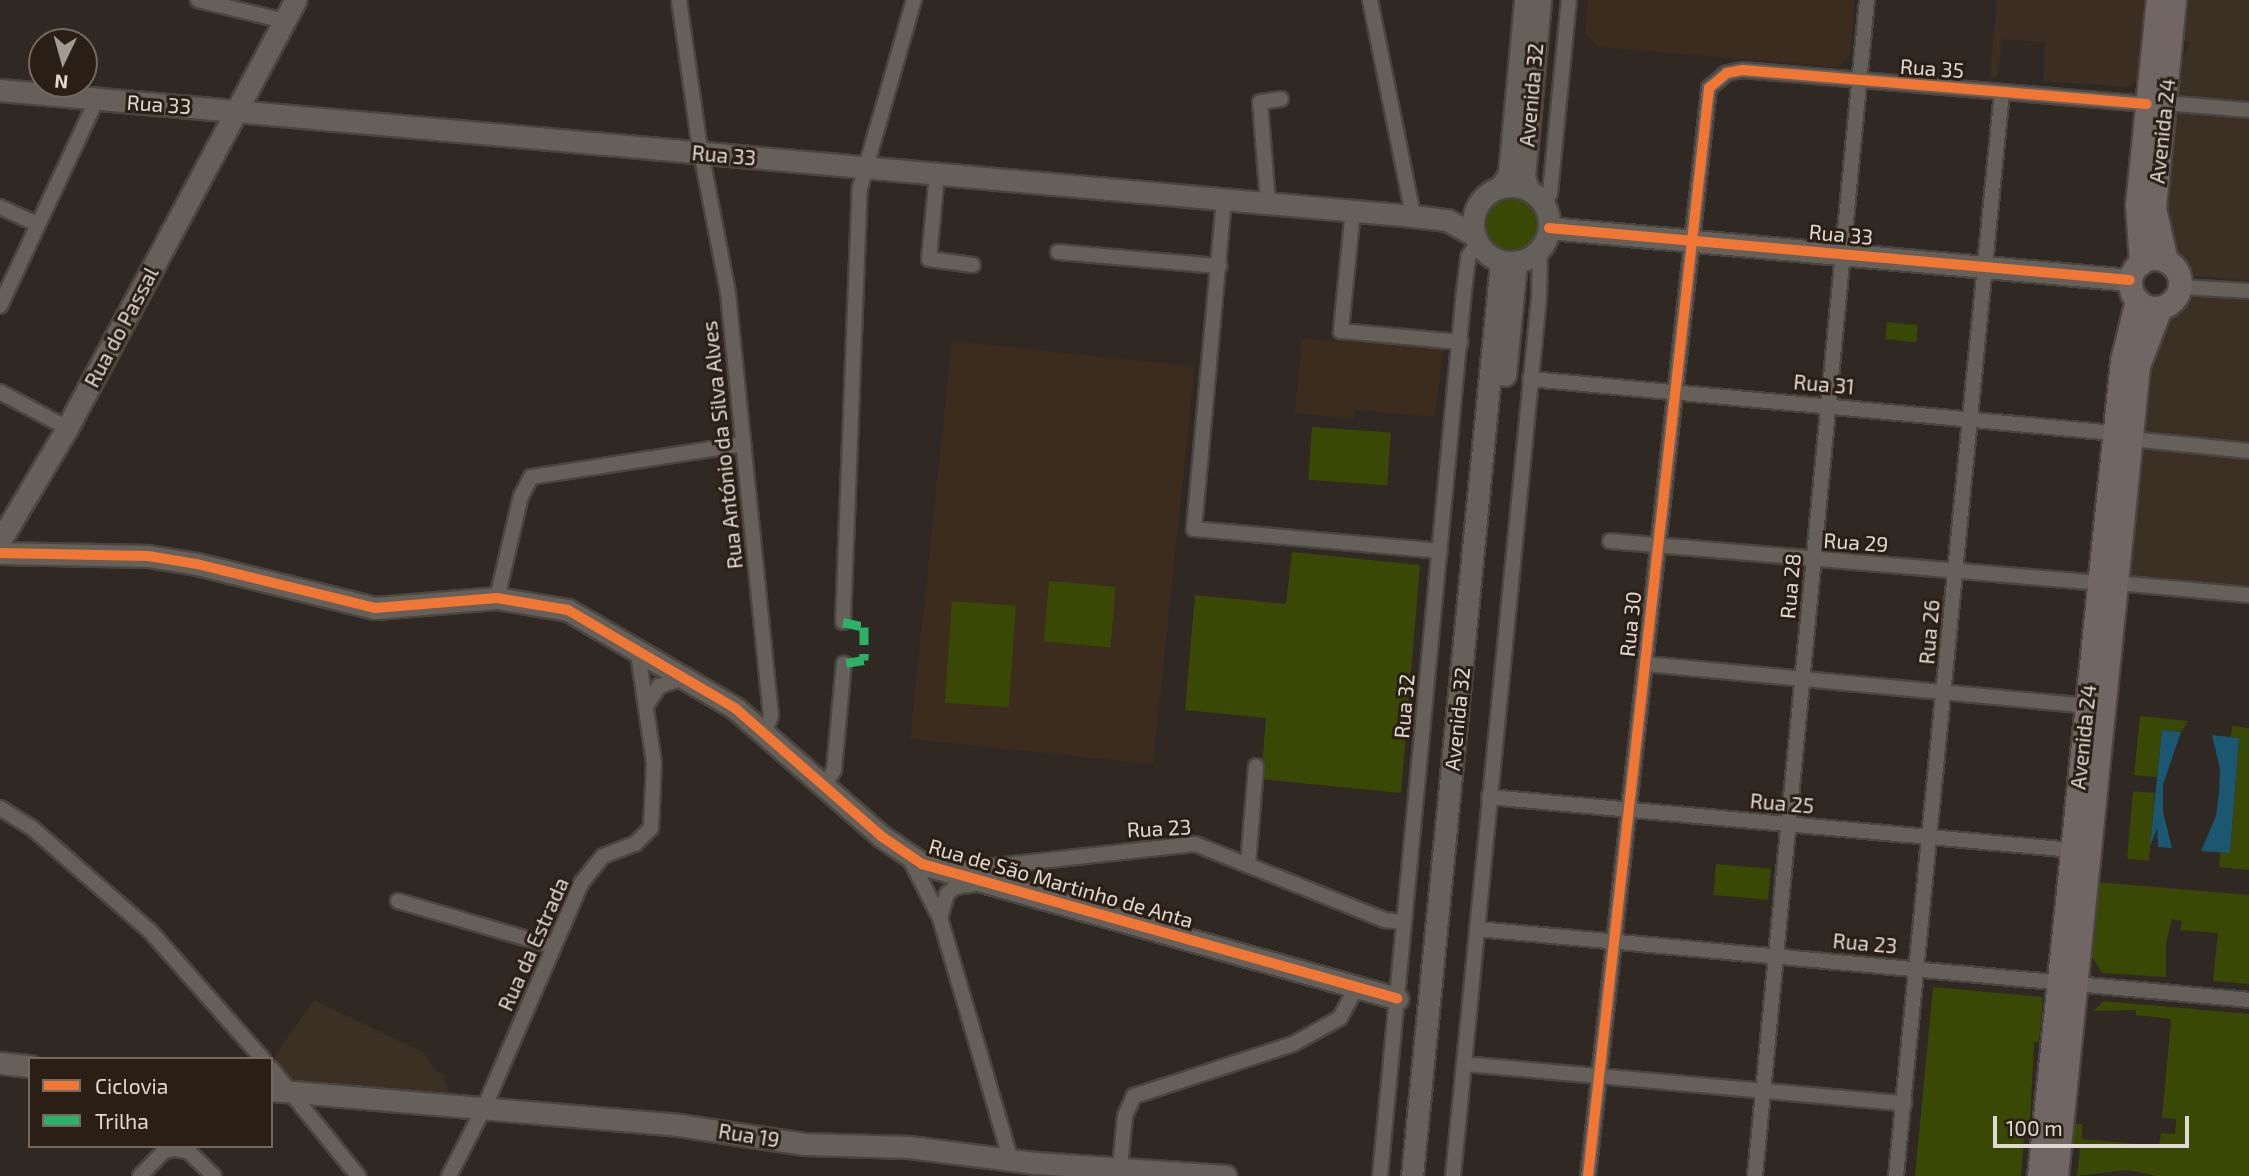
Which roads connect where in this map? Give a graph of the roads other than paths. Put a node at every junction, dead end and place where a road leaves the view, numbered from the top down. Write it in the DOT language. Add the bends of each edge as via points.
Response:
graph roads {
  1 [pos="198,0"];
  2 [pos="296,0"];
  3 [pos="679,0"];
  4 [pos="914,0"];
  5 [pos="1370,0"];
  6 [pos="1525,0"];
  7 [pos="1540,0"];
  8 [pos="1569,0"];
  9 [pos="1867,0"];
  10 [pos="2158,0"];
  11 [pos="2174,0"];
  12 [pos="285,21"];
  13 [pos="1716,79"];
  14 [pos="1858,82"];
  15 [pos="0,90"];
  16 [pos="2002,92"];
  17 [pos="97,99"];
  18 [pos="1280,99"];
  19 [pos="2156,103"];
  20 [pos="239,110"];
  21 [pos="2249,110"];
  22 [pos="704,153"];
  23 [pos="865,167"];
  24 [pos="937,174"];
  25 [pos="1501,186"];
  26 [pos="1528,189"];
  27 [pos="1224,199"];
  28 [pos="1268,203"];
  29 [pos="1477,204"];
  30 [pos="1545,205"];
  31 [pos="0,207"];
  32 [pos="1353,210"];
  33 [pos="1413,216"];
  34 [pos="1447,219"];
  35 [pos="37,224"];
  36 [pos="1549,228"];
  37 [pos="1476,239"];
  38 [pos="1691,240"];
  39 [pos="1540,249"];
  40 [pos="1058,252"];
  41 [pos="1844,254"];
  42 [pos="1508,261"];
  43 [pos="2166,261"];
  44 [pos="973,265"];
  45 [pos="1219,266"];
  46 [pos="1986,267"];
  47 [pos="2136,281"];
  48 [pos="2180,287"];
  49 [pos="2249,291"];
  50 [pos="2,298"];
  51 [pos="2160,308"];
  52 [pos="1460,342"];
  53 [pos="1530,379"];
  54 [pos="0,392"];
  55 [pos="1673,392"];
  56 [pos="1830,406"];
  57 [pos="1970,418"];
  58 [pos="67,428"];
  59 [pos="2123,436"];
  60 [pos="743,444"];
  61 [pos="2249,451"];
  62 [pos="0,541"];
  63 [pos="1610,541"];
  64 [pos="1657,546"];
  65 [pos="1440,551"];
  66 [pos="0,553"];
  67 [pos="1813,560"];
  68 [pos="1956,571"];
  69 [pos="2108,583"];
  70 [pos="2249,595"];
  71 [pos="497,598"];
  72 [pos="843,622"];
  73 [pos="637,648"];
  74 [pos="844,663"];
  75 [pos="664,664"];
  76 [pos="1645,664"];
  77 [pos="686,677"];
  78 [pos="1802,679"];
  79 [pos="659,686"];
  80 [pos="1945,692"];
  81 [pos="2087,706"];
  82 [pos="645,708"];
  83 [pos="765,731"];
  84 [pos="1256,766"];
  85 [pos="824,786"];
  86 [pos="1489,797"];
  87 [pos="0,808"];
  88 [pos="1628,810"];
  89 [pos="1789,824"];
  90 [pos="1931,837"];
  91 [pos="2072,850"];
  92 [pos="908,857"];
  93 [pos="1248,864"];
  94 [pos="945,872"];
  95 [pos="985,883"];
  96 [pos="398,901"];
  97 [pos="940,918"];
  98 [pos="1404,922"];
  99 [pos="1477,929"];
  100 [pos="1613,942"];
  101 [pos="552,946"];
  102 [pos="1776,956"];
  103 [pos="1919,969"];
  104 [pos="2068,982"];
  105 [pos="1356,988"];
  106 [pos="1397,998"];
  107 [pos="2249,999"];
  108 [pos="261,1057"];
  109 [pos="0,1063"];
  110 [pos="1464,1064"];
  111 [pos="28,1066"];
  112 [pos="273,1070"];
  113 [pos="1599,1075"];
  114 [pos="273,1090"];
  115 [pos="1764,1091"];
  116 [pos="293,1092"];
  117 [pos="1904,1103"];
  118 [pos="484,1108"];
  119 [pos="1011,1161"];
  120 [pos="1120,1167"];
  121 [pos="1035,1170"];
  122 [pos="140,1176"];
  123 [pos="214,1176"];
  124 [pos="358,1176"];
  125 [pos="449,1176"];
  126 [pos="1226,1176"];
  127 [pos="1380,1176"];
  128 [pos="1412,1176"];
  129 [pos="1427,1176"];
  130 [pos="1453,1176"];
  131 [pos="1588,1176"];
  132 [pos="1755,1176"];
  133 [pos="1896,1176"];
  134 [pos="2039,1176"];
  135 [pos="2056,1176"];
  1 -- 12 [label="street"];
  2 -- 12 [label="street, Rua do Passal"];
  3 -- 22 [label="street, Rua António da Silva Alves"];
  4 -- 23 [label="street"];
  5 -- 33 [label="street"];
  6 -- 25 [label="street, Avenida 32" via="1509,174"];
  7 -- 26 [label="street, Avenida 32" via="1524,176"];
  8 -- 30 [label="street" via="1550,193"];
  9 -- 14 [label="street, Rua 28"];
  10 -- 19 [label="main road, Avenida 24"];
  11 -- 19 [label="main road, Avenida 24"];
  12 -- 20 [label="street, Rua do Passal"];
  13 -- 14 [label="street, Rua 35" via="1742,71"];
  13 -- 38 [label="street, Rua 30" via="1707,97"];
  14 -- 16 [label="street, Rua 35"];
  14 -- 41 [label="street, Rua 28"];
  15 -- 17 [label="street, Rua 33"];
  16 -- 19 [label="street, Rua 35"];
  16 -- 46 [label="street, Rua 26"];
  17 -- 20 [label="street, Rua 33"];
  17 -- 35 [label="street"];
  18 -- 28 [label="street" via="1261,102"];
  19 -- 21 [label="street, Rua 35"];
  19 -- 43 [label="main road, Avenida 24" via="2154,208"];
  19 -- 47 [label="main road, Avenida 24" via="2137,205"];
  20 -- 22 [label="street, Rua 33"];
  20 -- 58 [label="street, Rua do Passal"];
  22 -- 23 [label="street, Rua 33"];
  22 -- 60 [label="street, Rua António da Silva Alves" via="728,293"];
  23 -- 24 [label="street, Rua 33"];
  23 -- 72 [label="street" via="860,188"];
  24 -- 27 [label="street, Rua 33"];
  24 -- 44 [label="street" via="929,259"];
  25 -- 26 [label="street"];
  25 -- 29 [label="street"];
  26 -- 30 [label="street"];
  27 -- 28 [label="street, Rua 33"];
  27 -- 45 [label="street"];
  28 -- 32 [label="street, Rua 33"];
  29 -- 34 [label="street"];
  29 -- 37 [label="street"];
  30 -- 36 [label="street"];
  31 -- 35 [label="street"];
  32 -- 33 [label="street, Rua 33"];
  32 -- 52 [label="street" via="1342,331"];
  33 -- 34 [label="street, Rua 33"];
  34 -- 37 [label="street, Rua 33"];
  35 -- 50 [label="street"];
  36 -- 38 [label="street, Rua 33"];
  36 -- 39 [label="street"];
  37 -- 42 [label="street"];
  37 -- 52 [label="street, Rua 32" via="1468,257"];
  38 -- 41 [label="street, Rua 33"];
  38 -- 55 [label="street, Rua 30"];
  39 -- 42 [label="street"];
  39 -- 53 [label="street"];
  40 -- 45 [label="street"];
  41 -- 46 [label="street, Rua 33"];
  41 -- 56 [label="street, Rua 28"];
  42 -- 128 [label="street, Avenida 32"];
  42 -- 129 [label="street, Avenida 32"];
  43 -- 47 [label="main road"];
  43 -- 48 [label="main road, Avenida 24" via="2177,271"];
  45 -- 65 [label="street" via="1195,529"];
  46 -- 47 [label="street, Rua 33"];
  46 -- 57 [label="street, Rua 26"];
  47 -- 51 [label="main road"];
  47 -- 59 [label="main road, Avenida 24" via="2122,361"];
  48 -- 49 [label="street"];
  48 -- 51 [label="main road, Avenida 24" via="2174,301"];
  51 -- 59 [label="main road, Avenida 24" via="2138,366"];
  52 -- 65 [label="street, Rua 32"];
  53 -- 55 [label="street, Rua 31"];
  53 -- 86 [label="street"];
  54 -- 58 [label="street"];
  55 -- 56 [label="street, Rua 31"];
  55 -- 64 [label="street, Rua 30"];
  56 -- 57 [label="street, Rua 31"];
  56 -- 67 [label="street, Rua 28"];
  57 -- 59 [label="street, Rua 31"];
  57 -- 68 [label="street, Rua 26"];
  58 -- 62 [label="street, Rua do Passal"];
  59 -- 61 [label="street, Rua 31"];
  59 -- 69 [label="main road, Avenida 24"];
  60 -- 71 [label="street" via="531,477 521,495"];
  60 -- 83 [label="street, Rua António da Silva Alves" via="771,716"];
  63 -- 64 [label="street, Rua 29"];
  64 -- 67 [label="street, Rua 29"];
  64 -- 76 [label="street, Rua 30"];
  65 -- 98 [label="street, Rua 32"];
  66 -- 71 [label="street, Rua de São Martinho de Anta" via="148,556 375,608"];
  67 -- 68 [label="street, Rua 29"];
  67 -- 78 [label="street, Rua 28"];
  68 -- 69 [label="street, Rua 29"];
  68 -- 80 [label="street, Rua 26"];
  69 -- 70 [label="street, Rua 29"];
  69 -- 81 [label="main road, Avenida 24"];
  69 -- 104 [label="main road, Avenida 24"];
  71 -- 73 [label="street, Rua de São Martinho de Anta" via="568,610"];
  73 -- 75 [label="street, Rua de São Martinho de Anta"];
  73 -- 82 [label="street, Rua da Estrada"];
  74 -- 85 [label="street" via="834,770"];
  75 -- 77 [label="street, Rua de São Martinho de Anta"];
  75 -- 79 [label="street"];
  76 -- 78 [label="street"];
  76 -- 88 [label="street, Rua 30"];
  77 -- 79 [label="street"];
  77 -- 83 [label="street, Rua de São Martinho de Anta"];
  78 -- 80 [label="street"];
  78 -- 89 [label="street, Rua 28"];
  79 -- 82 [label="street"];
  80 -- 81 [label="street"];
  80 -- 90 [label="street, Rua 26"];
  81 -- 91 [label="main road, Avenida 24"];
  82 -- 101 [label="street, Rua da Estrada" via="654,763 651,828 644,838 603,856 591,868"];
  83 -- 85 [label="street, Rua de São Martinho de Anta"];
  84 -- 93 [label="street"];
  85 -- 92 [label="street, Rua de São Martinho de Anta"];
  86 -- 88 [label="street, Rua 25"];
  86 -- 99 [label="street"];
  87 -- 108 [label="street" via="31,827 150,931"];
  88 -- 89 [label="street, Rua 25"];
  88 -- 100 [label="street, Rua 30"];
  89 -- 90 [label="street, Rua 25"];
  89 -- 102 [label="street, Rua 28"];
  90 -- 91 [label="street, Rua 25"];
  90 -- 103 [label="street, Rua 26"];
  91 -- 104 [label="main road, Avenida 24"];
  92 -- 94 [label="street, Rua de São Martinho de Anta"];
  92 -- 97 [label="street"];
  93 -- 94 [label="street, Rua 23" via="1189,844 965,866"];
  93 -- 98 [label="street, Rua 23" via="1385,920"];
  94 -- 95 [label="street, Rua de São Martinho de Anta"];
  95 -- 97 [label="street" via="955,887 942,904"];
  95 -- 105 [label="street, Rua de São Martinho de Anta"];
  96 -- 101 [label="street"];
  97 -- 119 [label="street"];
  98 -- 106 [label="street, Rua 32"];
  99 -- 100 [label="street, Rua 23"];
  99 -- 110 [label="street"];
  100 -- 102 [label="street, Rua 23"];
  100 -- 113 [label="street, Rua 30"];
  101 -- 118 [label="street, Rua da Estrada"];
  102 -- 103 [label="street, Rua 23"];
  102 -- 115 [label="street, Rua 28"];
  103 -- 104 [label="street, Rua 23"];
  103 -- 117 [label="street, Rua 26"];
  104 -- 107 [label="street, Rua 23"];
  104 -- 134 [label="main road, Avenida 24"];
  104 -- 135 [label="main road, Avenida 24"];
  105 -- 106 [label="street, Rua de São Martinho de Anta"];
  105 -- 120 [label="street" via="1348,1009 1328,1026 1293,1044 1140,1092 1129,1101"];
  106 -- 127 [label="street, Rua 32"];
  109 -- 111 [label="street"];
  110 -- 113 [label="street"];
  110 -- 130 [label="street"];
  112 -- 116 [label="street"];
  113 -- 115 [label="street"];
  113 -- 131 [label="street, Rua 30"];
  114 -- 116 [label="street, Rua 19"];
  115 -- 117 [label="street"];
  115 -- 132 [label="street, Rua 28"];
  116 -- 118 [label="street, Rua 19"];
  116 -- 124 [label="street"];
  117 -- 133 [label="street, Rua 26"];
  118 -- 119 [label="street, Rua 19" via="678,1125 804,1144 909,1147"];
  118 -- 125 [label="street, Rua da Estrada"];
  119 -- 121 [label="street, Rua 19"];
  120 -- 121 [label="street, Rua 19"];
  120 -- 126 [label="street, Rua 19"];
  122 -- 123 [label="street" via="163,1152 173,1149 188,1151"];
}
